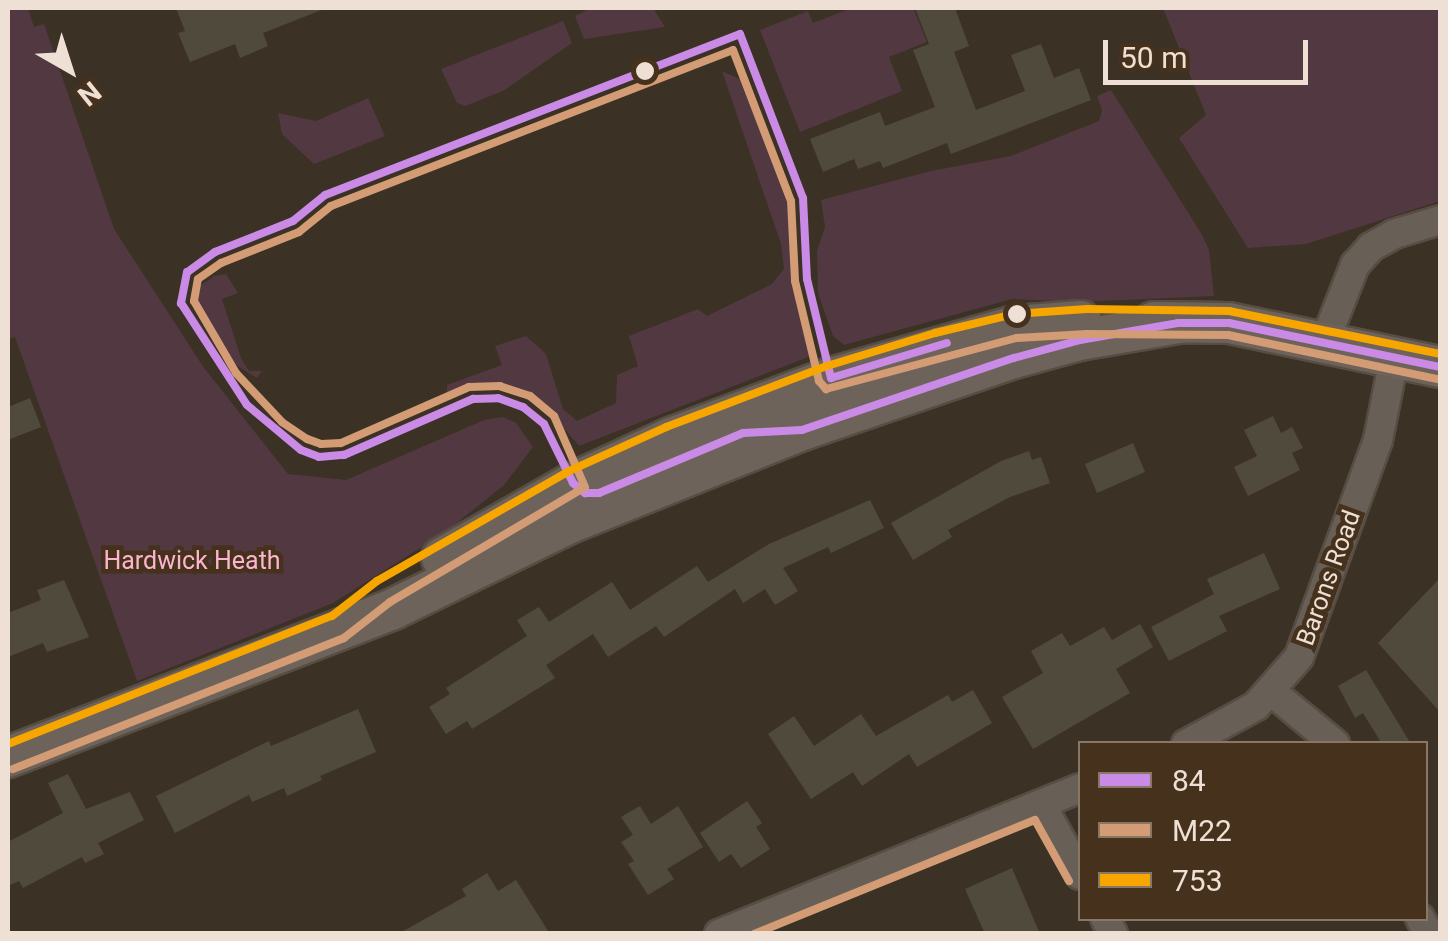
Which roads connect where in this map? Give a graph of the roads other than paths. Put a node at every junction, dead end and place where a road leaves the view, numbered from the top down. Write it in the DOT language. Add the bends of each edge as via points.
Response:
graph roads {
  1 [pos="1440,220"];
  2 [pos="1325,340"];
  3 [pos="1394,359"];
  4 [pos="1440,367"];
  5 [pos="1272,692"];
  6 [pos="1192,741"];
  7 [pos="1331,741"];
  8 [pos="8,757"];
  9 [pos="1078,789"];
  10 [pos="1041,804"];
  11 [pos="1078,871"];
  12 [pos="756,927"];
  13 [pos="718,934"];
  1 -- 2 [label="street" via="1370,247 1355,265"];
  2 -- 3 [label="street"];
  2 -- 8 [label="street" via="1229,323 1015,326 813,385 573,483 383,592 338,627"];
  3 -- 4 [label="street"];
  3 -- 5 [label="street, Barons Road" via="1378,440 1316,620"];
  5 -- 6 [label="street, Barons Road"];
  5 -- 7 [label="street"];
  9 -- 10 [label="street"];
  10 -- 11 [label="street"];
  10 -- 12 [label="street"];
  12 -- 13 [label="street"];
}
